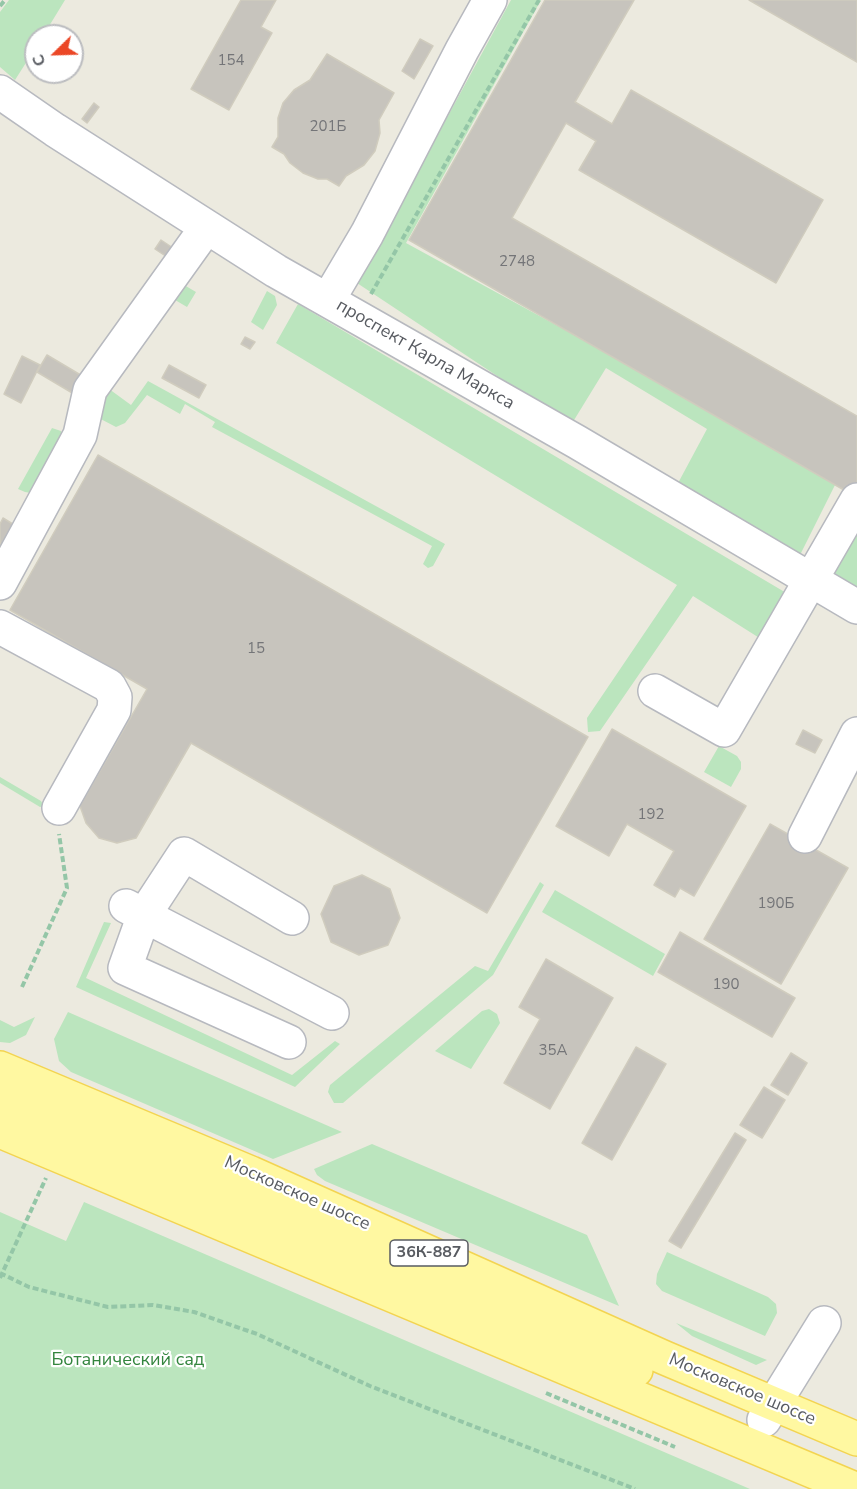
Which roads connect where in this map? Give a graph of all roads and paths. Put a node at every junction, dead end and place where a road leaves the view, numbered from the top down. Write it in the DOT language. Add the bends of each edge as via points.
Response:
graph roads {
  1 [pos="5,0"];
  2 [pos="490,0"];
  3 [pos="539,0"];
  4 [pos="0,6"];
  5 [pos="0,92"];
  6 [pos="206,228"];
  7 [pos="371,295"];
  8 [pos="328,300"];
  9 [pos="857,500"];
  10 [pos="811,580"];
  11 [pos="0,583"];
  12 [pos="857,607"];
  13 [pos="0,627"];
  14 [pos="655,691"];
  15 [pos="857,734"];
  16 [pos="59,819"];
  17 [pos="805,836"];
  18 [pos="135,911"];
  19 [pos="292,918"];
  20 [pos="22,987"];
  21 [pos="332,1013"];
  22 [pos="289,1042"];
  23 [pos="0,1068"];
  24 [pos="0,1099"];
  25 [pos="0,1131"];
  26 [pos="46,1178"];
  27 [pos="1,1275"];
  28 [pos="824,1323"];
  29 [pos="769,1412"];
  30 [pos="857,1439"];
  31 [pos="857,1459"];
  32 [pos="635,1489"];
  33 [pos="855,1489"];
  1 -- 4 [label="path"];
  2 -- 8 [label="street"];
  3 -- 7 [label="path"];
  5 -- 6 [label="street, проспект Карла Маркса"];
  6 -- 8 [label="street, проспект Карла Маркса"];
  6 -- 11 [label="street" via="90,390 80,435"];
  8 -- 10 [label="street, проспект Карла Маркса"];
  9 -- 10 [label="street"];
  10 -- 12 [label="street, проспект Карла Маркса"];
  10 -- 14 [label="street" via="723,730"];
  13 -- 16 [label="street" via="109,686 115,697 114,710"];
  15 -- 17 [label="street"];
  16 -- 20 [label="path" via="67,888"];
  18 -- 19 [label="street" via="184,854"];
  18 -- 21 [label="street"];
  18 -- 22 [label="street" via="124,968"];
  23 -- 29 [label="main road, Московское шоссе / 36К-887" via="251,1173"];
  24 -- 29 [label="main road, Московское шоссе / 36К-887" via="684,1390"];
  25 -- 33 [label="main road, 36К-887"];
  26 -- 27 [label="path"];
  27 -- 32 [label="path" via="29,1287 108,1306 153,1305 194,1312 257,1334 370,1386"];
  28 -- 29 [label="street"];
  29 -- 30 [label="main road, Московское шоссе / 36К-887"];
  29 -- 31 [label="main road, Московское шоссе / 36К-887"];
}
